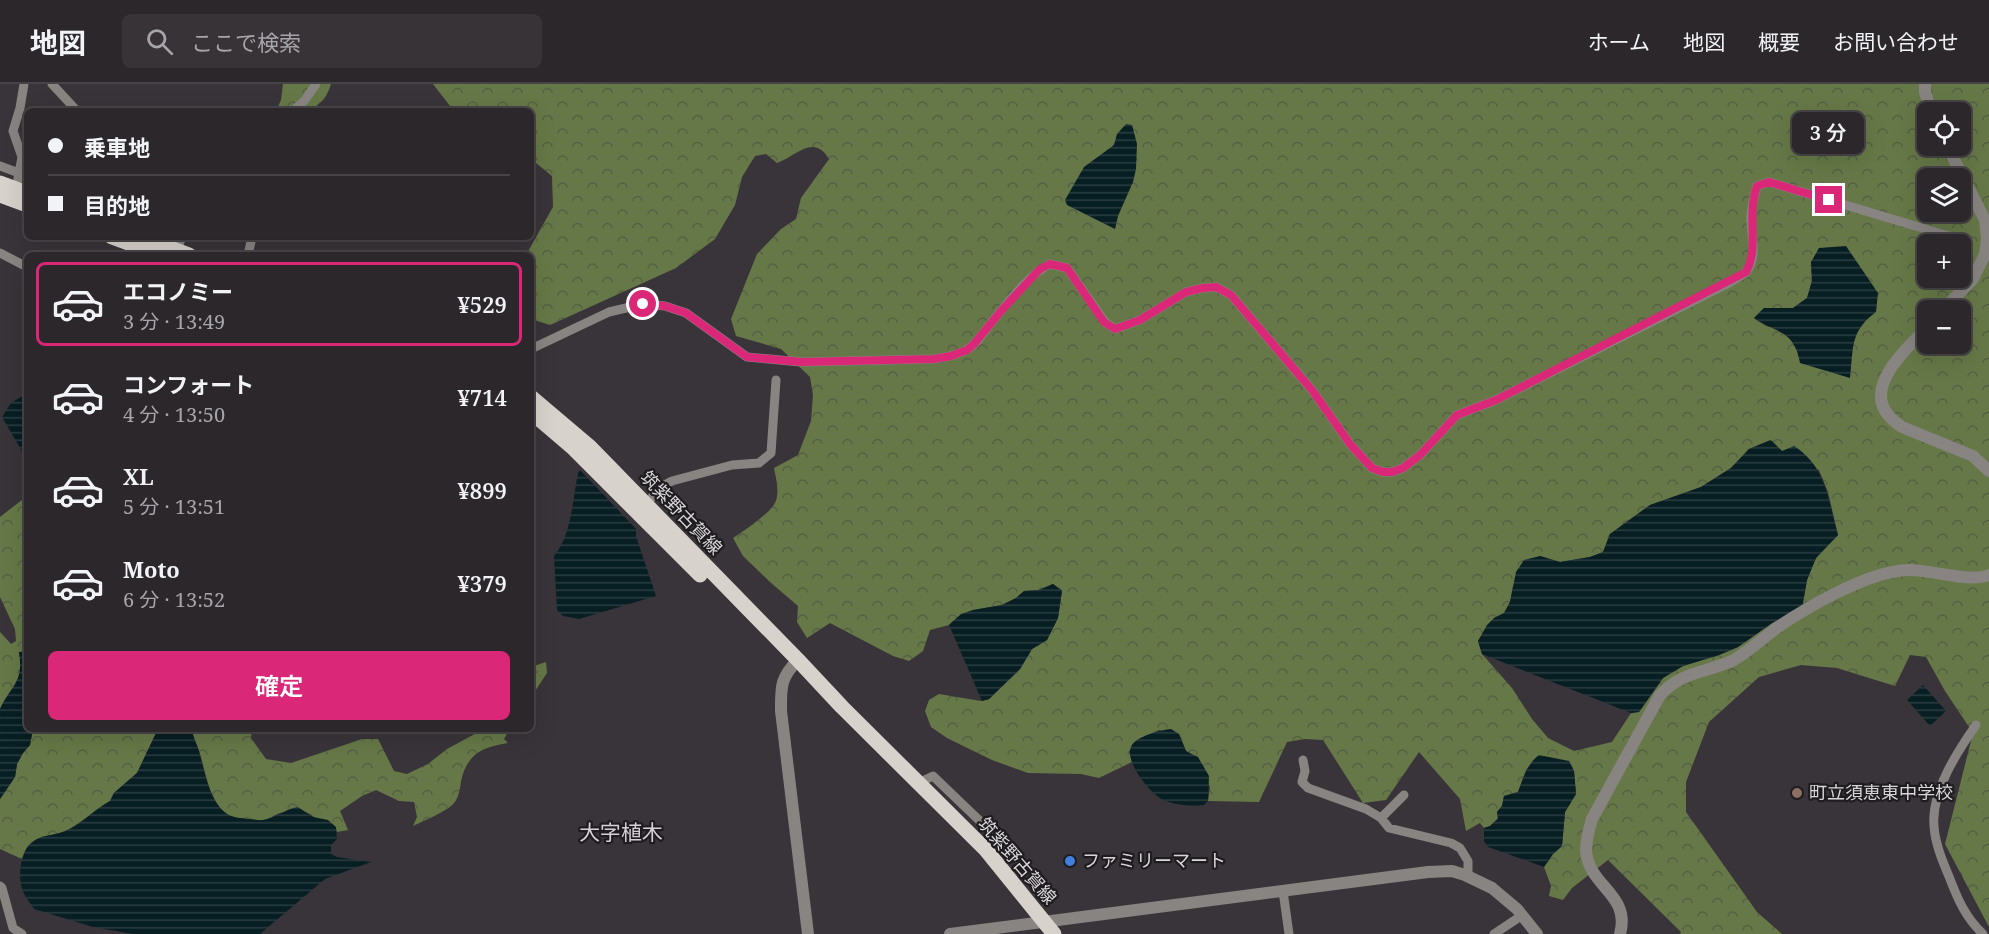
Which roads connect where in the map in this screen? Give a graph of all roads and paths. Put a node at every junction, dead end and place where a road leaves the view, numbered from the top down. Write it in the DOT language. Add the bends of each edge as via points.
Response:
graph roads {
  1 [pos="24,84"];
  2 [pos="52,84"];
  3 [pos="316,84"];
  4 [pos="1925,84"];
  5 [pos="1928,102"];
  6 [pos="74,108"];
  7 [pos="296,108"];
  8 [pos="1952,156"];
  9 [pos="0,166"];
  10 [pos="23,173"];
  11 [pos="0,183"];
  12 [pos="22,191"];
  13 [pos="0,195"];
  14 [pos="24,205"];
  15 [pos="127,240"];
  16 [pos="149,240"];
  17 [pos="176,250"];
  18 [pos="0,253"];
  19 [pos="24,265"];
  20 [pos="1973,279"];
  21 [pos="1953,300"];
  22 [pos="1917,339"];
  23 [pos="534,348"];
  24 [pos="776,380"];
  25 [pos="534,400"];
  26 [pos="534,415"];
  27 [pos="1989,471"];
  28 [pos="646,504"];
  29 [pos="1989,575"];
  30 [pos="798,660"];
  31 [pos="1976,725"];
  32 [pos="1303,760"];
  33 [pos="918,783"];
  34 [pos="1404,795"];
  35 [pos="1381,818"];
  36 [pos="1027,869"];
  37 [pos="1468,876"];
  38 [pos="0,886"];
  39 [pos="1283,891"];
  40 [pos="1521,916"];
  41 [pos="1049,928"];
  42 [pos="22,934"];
  43 [pos="808,934"];
  44 [pos="950,934"];
  45 [pos="1288,934"];
  46 [pos="1494,934"];
  47 [pos="1537,934"];
  48 [pos="1620,934"];
  49 [pos="1983,934"];
  1 -- 10 [label="street" via="13,130"];
  2 -- 6 [label="street"];
  3 -- 7 [label="street"];
  4 -- 5 [label="street"];
  8 -- 20 [label="street" via="1985,220 1985,254"];
  9 -- 10 [label="street"];
  10 -- 12 [label="street"];
  11 -- 12 [label="main road"];
  13 -- 14 [label="main road"];
  15 -- 17 [label="main road"];
  16 -- 17 [label="main road"];
  18 -- 19 [label="street"];
  20 -- 21 [label="street"];
  20 -- 23 [label="street" via="1962,240 1769,182 1757,186 1753,197 1753,250 1746,272 1496,400 1462,412 1420,455 1392,472 1372,468 1231,295 1216,287 1186,292 1140,320 1115,329 1104,322 1067,268 1050,264 1040,269 967,350 934,359 801,362 747,357 686,313 643,304 609,312"];
  22 -- 27 [label="street" via="1883,380 1882,404 1902,427 1973,456"];
  24 -- 28 [label="street" via="771,453 759,463 732,465 672,481"];
  25 -- 28 [label="main road, 筑紫野古賀線" via="590,447"];
  26 -- 30 [label="main road, 筑紫野古賀線" via="572,447 774,650"];
  28 -- 30 [label="main road, 筑紫野古賀線"];
  29 -- 48 [label="street" via="1912,569 1880,575 1807,609 1734,660 1692,673 1670,685 1654,705 1588,831 1586,853 1594,874 1621,909"];
  30 -- 33 [label="main road, 筑紫野古賀線"];
  30 -- 43 [label="street" via="786,672 781,711"];
  31 -- 49 [label="street" via="1937,795 1934,828 1939,853 1961,906"];
  32 -- 35 [label="street" via="1302,782 1308,788"];
  33 -- 36 [label="street" via="933,776"];
  33 -- 41 [label="main road, 筑紫野古賀線" via="986,850"];
  34 -- 35 [label="street"];
  35 -- 37 [label="street" via="1389,828 1461,848 1468,861"];
  37 -- 39 [label="street" via="1452,871 1428,872"];
  37 -- 40 [label="street" via="1492,888"];
  38 -- 42 [label="street" via="14,928"];
  39 -- 41 [label="street"];
  39 -- 45 [label="street"];
  40 -- 46 [label="street"];
  40 -- 47 [label="street"];
  41 -- 44 [label="street"];
}
